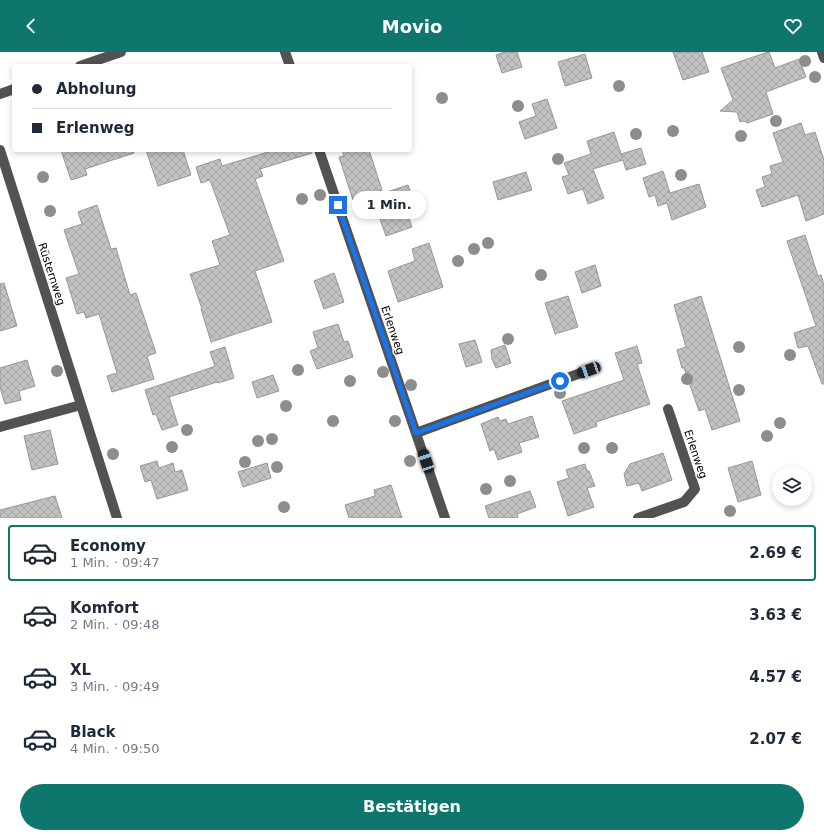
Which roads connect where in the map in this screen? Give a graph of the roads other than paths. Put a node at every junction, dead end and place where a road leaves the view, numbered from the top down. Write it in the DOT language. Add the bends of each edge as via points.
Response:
graph roads {
  1 [pos="121,52"];
  2 [pos="285,52"];
  3 [pos="822,52"];
  4 [pos="824,58"];
  5 [pos="86,64"];
  6 [pos="289,64"];
  7 [pos="12,90"];
  8 [pos="0,94"];
  9 [pos="0,150"];
  10 [pos="320,152"];
  11 [pos="589,370"];
  12 [pos="81,405"];
  13 [pos="668,410"];
  14 [pos="0,427"];
  15 [pos="416,433"];
  16 [pos="117,518"];
  17 [pos="445,518"];
  18 [pos="638,518"];
  1 -- 5 [label="street"];
  2 -- 6 [label="street"];
  3 -- 4 [label="street"];
  7 -- 8 [label="street"];
  9 -- 12 [label="street, Rüsternweg"];
  10 -- 15 [label="street, Erlenweg"];
  11 -- 15 [label="street"];
  12 -- 14 [label="street"];
  12 -- 16 [label="street, Rüsternweg"];
  13 -- 18 [label="street, Erlenweg" via="695,489 684,502"];
  15 -- 17 [label="street, Erlenweg"];
}
